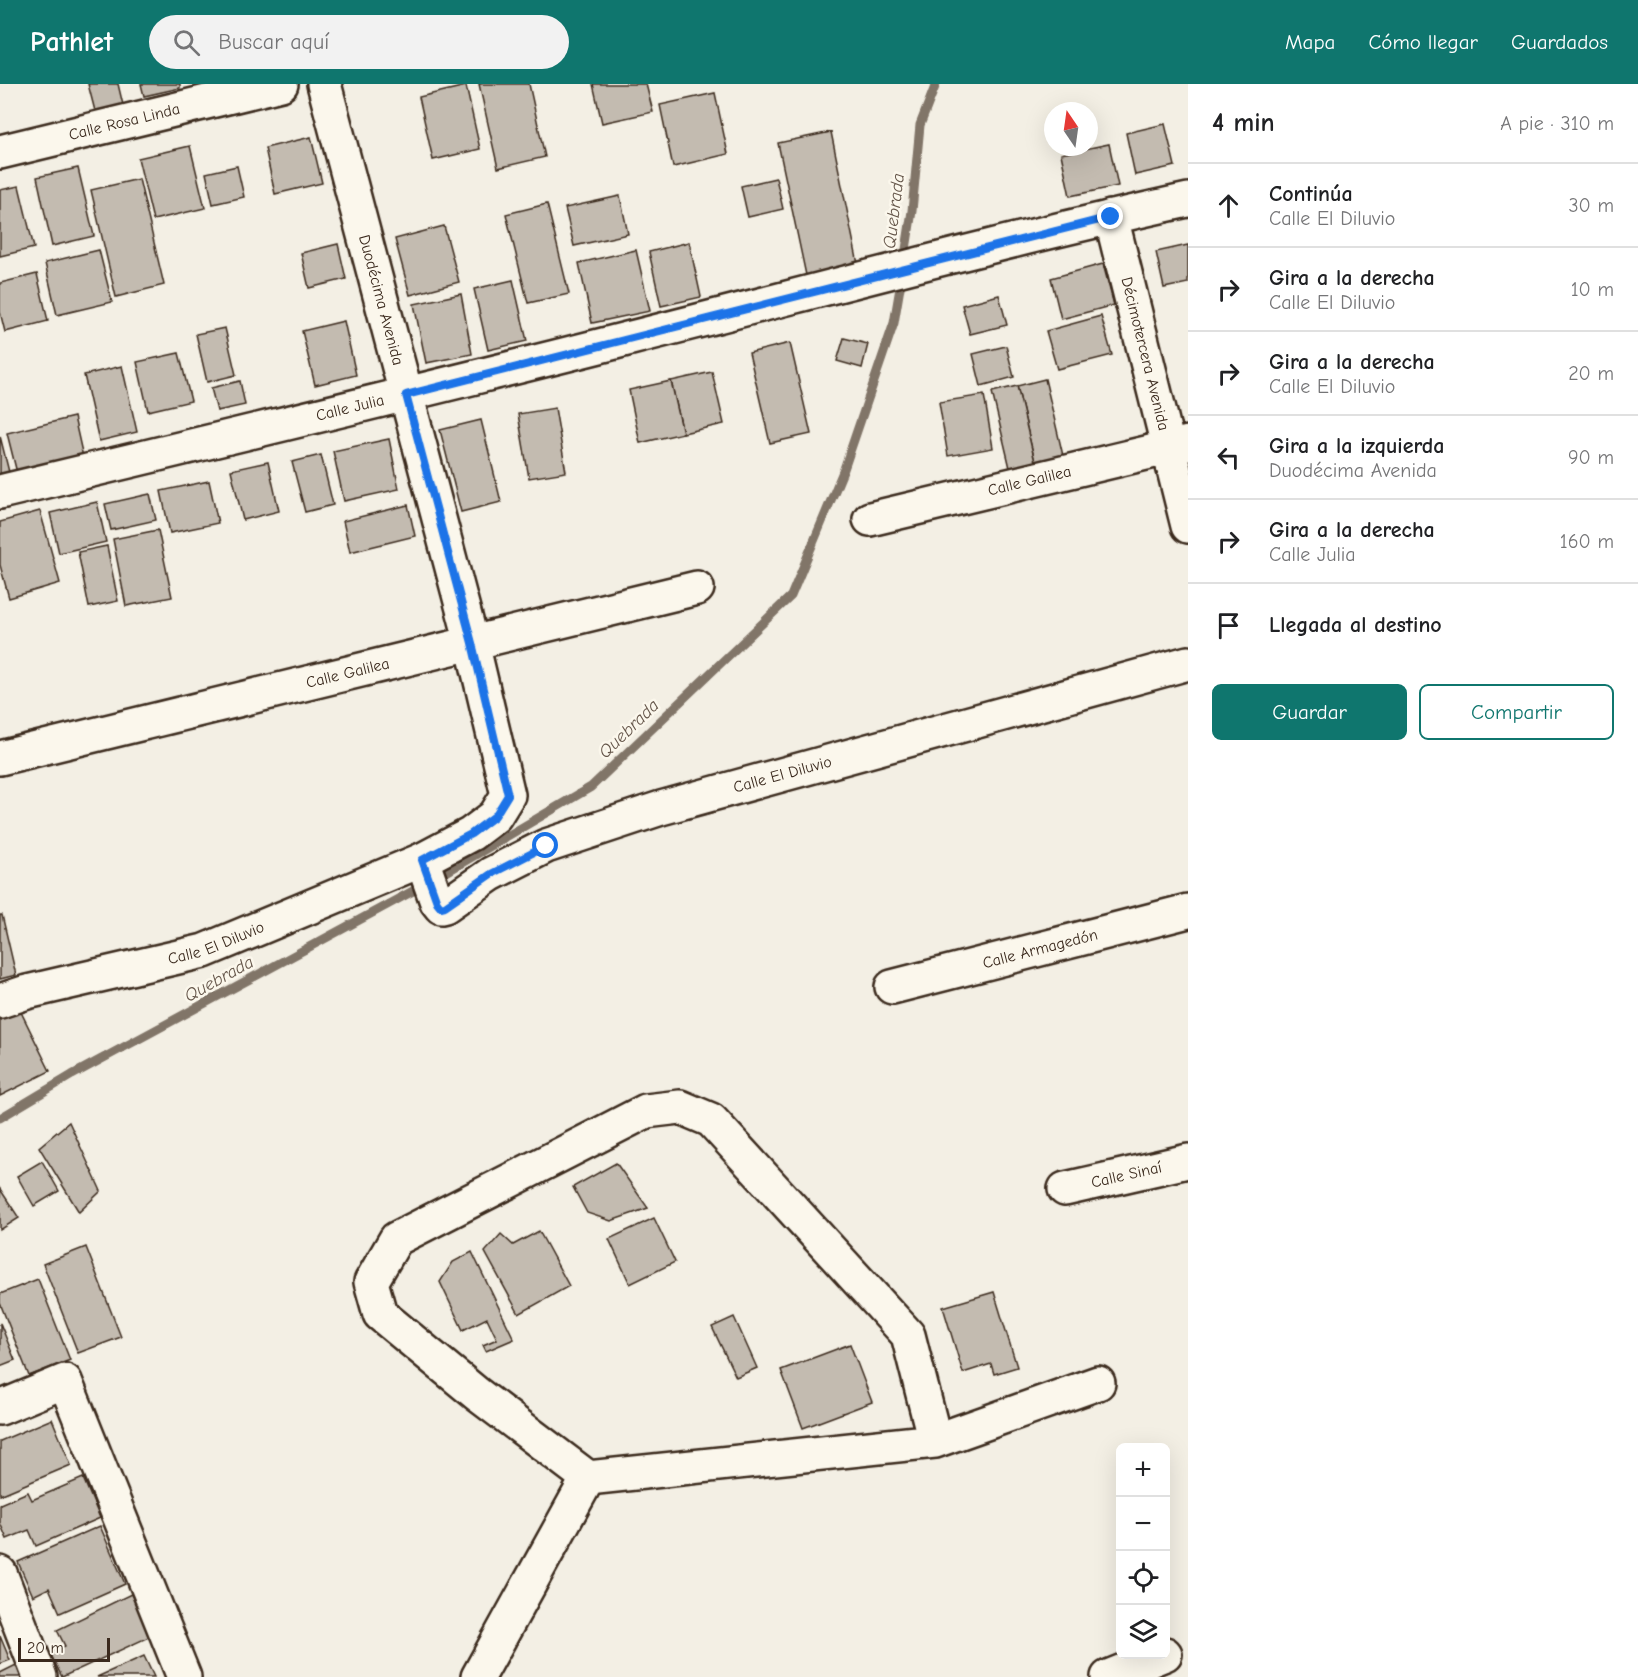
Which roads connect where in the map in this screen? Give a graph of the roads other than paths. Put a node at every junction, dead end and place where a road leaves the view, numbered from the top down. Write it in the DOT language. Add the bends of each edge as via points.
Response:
graph roads {
  1 [pos="281,84"];
  2 [pos="324,84"];
  3 [pos="0,152"];
  4 [pos="1188,200"];
  5 [pos="1111,217"];
  6 [pos="406,395"];
  7 [pos="1178,445"];
  8 [pos="0,492"];
  9 [pos="870,519"];
  10 [pos="1188,526"];
  11 [pos="697,588"];
  12 [pos="472,643"];
  13 [pos="1188,663"];
  14 [pos="0,758"];
  15 [pos="508,795"];
  16 [pos="424,866"];
  17 [pos="1188,911"];
  18 [pos="892,987"];
  19 [pos="0,1001"];
  20 [pos="1188,1161"];
  21 [pos="1065,1189"];
  22 [pos="1098,1383"];
  23 [pos="0,1408"];
  24 [pos="935,1441"];
  25 [pos="588,1478"];
  26 [pos="0,1573"];
  27 [pos="1188,1645"];
  28 [pos="1170,1652"];
  29 [pos="1153,1659"];
  30 [pos="40,1677"];
  31 [pos="184,1677"];
  32 [pos="478,1677"];
  33 [pos="1108,1677"];
  1 -- 3 [label="street, Calle Rosa Linda"];
  2 -- 6 [label="street, Duodécima Avenida"];
  4 -- 5 [label="street, Calle Julia"];
  5 -- 6 [label="street, Calle Julia"];
  5 -- 7 [label="street, Décimotercera Avenida"];
  6 -- 8 [label="street, Calle Julia"];
  6 -- 12 [label="street, Duodécima Avenida"];
  7 -- 9 [label="street, Calle Galilea"];
  7 -- 10 [label="street, Décimotercera Avenida"];
  11 -- 12 [label="street, Calle Galilea"];
  12 -- 14 [label="street, Calle Galilea"];
  12 -- 15 [label="street, Duodécima Avenida"];
  13 -- 16 [label="street, Calle El Diluvio" via="661,808 546,846 491,874 445,906 437,902"];
  15 -- 16 [label="street, Calle El Diluvio" via="495,816"];
  16 -- 19 [label="street, Calle El Diluvio" via="204,951"];
  17 -- 18 [label="street, Calle Armagedón"];
  20 -- 21 [label="street, Calle Sinaí"];
  22 -- 24 [label="street"];
  23 -- 31 [label="street" via="65,1381"];
  24 -- 25 [label="street"];
  24 -- 25 [label="street" via="908,1335 711,1120 680,1107 646,1111 396,1239 371,1282 381,1314 477,1394"];
  25 -- 32 [label="street"];
  26 -- 30 [label="street"];
  27 -- 28 [label="street"];
  29 -- 33 [label="street"];
}
